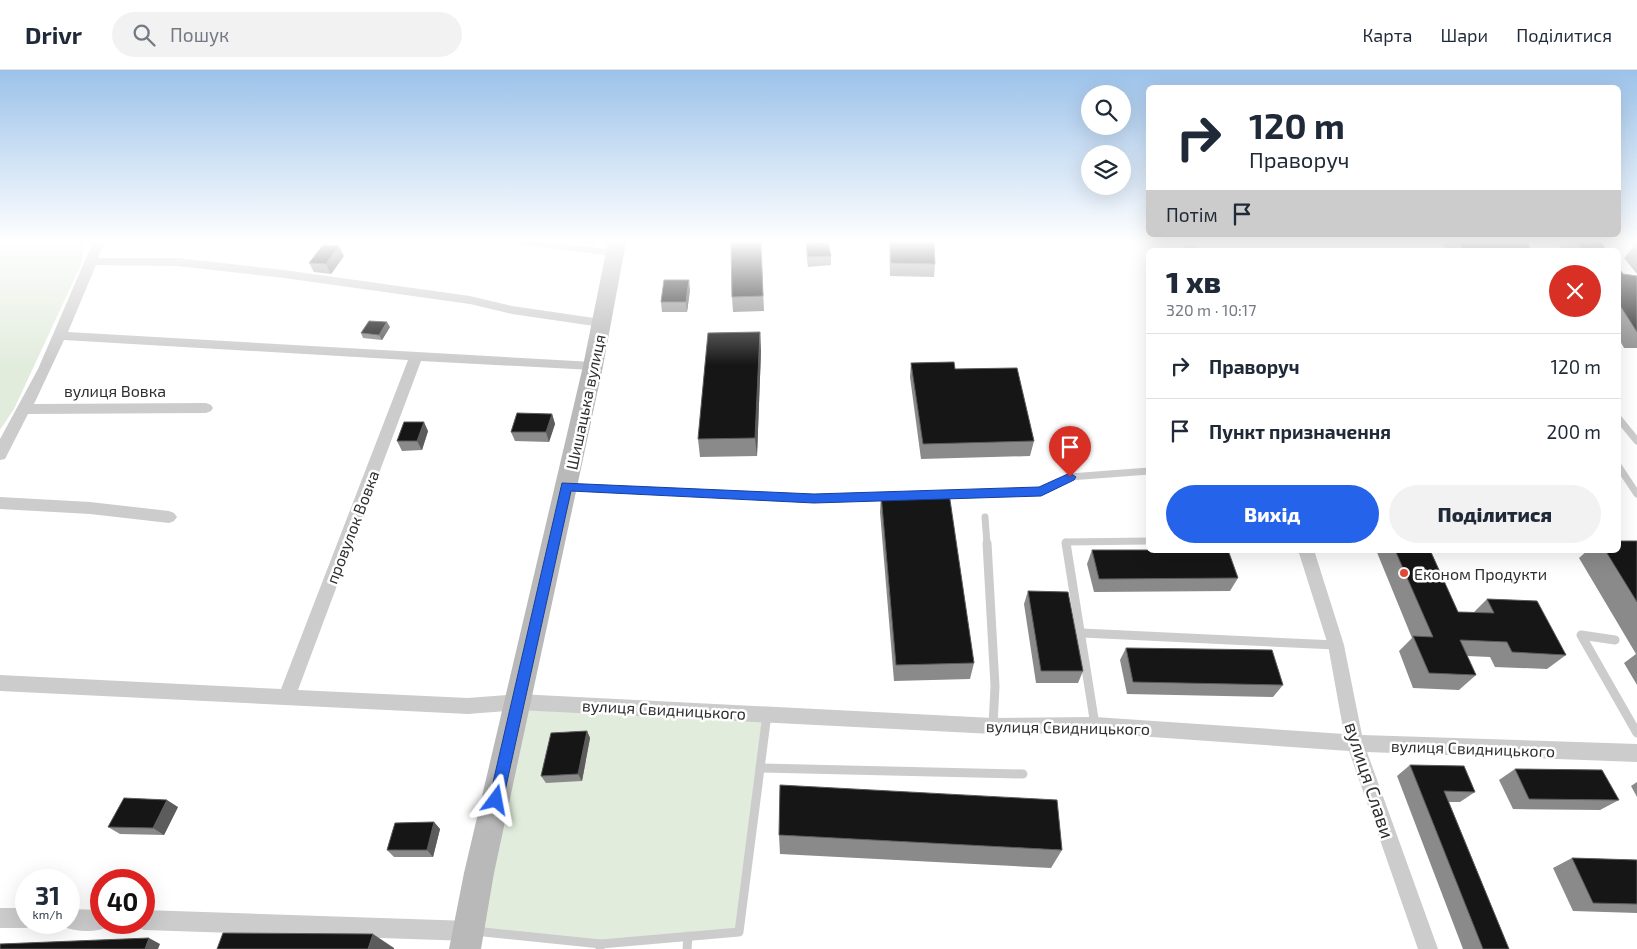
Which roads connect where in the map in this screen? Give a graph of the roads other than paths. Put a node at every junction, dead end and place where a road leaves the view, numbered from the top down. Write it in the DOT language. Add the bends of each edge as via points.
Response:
graph roads {
  1 [pos="83,283"];
  2 [pos="349,283"];
  3 [pos="609,283"];
  4 [pos="601,323"];
  5 [pos="61,336"];
  6 [pos="416,356"];
  7 [pos="593,366"];
  8 [pos="206,408"];
  9 [pos="25,409"];
  10 [pos="1621,421"];
  11 [pos="1637,441"];
  12 [pos="0,455"];
  13 [pos="1621,470"];
  14 [pos="1146,471"];
  15 [pos="566,486"];
  16 [pos="1637,494"];
  17 [pos="932,495"];
  18 [pos="902,496"];
  19 [pos="0,503"];
  20 [pos="169,517"];
  21 [pos="985,517"];
  22 [pos="1146,540"];
  23 [pos="1307,553"];
  24 [pos="1082,633"];
  25 [pos="1615,640"];
  26 [pos="1336,645"];
  27 [pos="0,683"];
  28 [pos="287,697"];
  29 [pos="509,703"];
  30 [pos="767,714"];
  31 [pos="1095,725"];
  32 [pos="993,726"];
  33 [pos="1637,733"];
  34 [pos="1355,743"];
  35 [pos="1637,753"];
  36 [pos="760,768"];
  37 [pos="1023,774"];
  38 [pos="0,918"];
  39 [pos="15,918"];
  40 [pos="155,921"];
  41 [pos="688,936"];
  42 [pos="467,940"];
  43 [pos="600,947"];
  44 [pos="687,949"];
  45 [pos="1428,949"];
  1 -- 5 [label="street, вулиця Вовка"];
  2 -- 4 [label="street, Шишацька вулиця"];
  3 -- 4 [label="street, Шишацька вулиця"];
  4 -- 7 [label="street, Шишацька вулиця"];
  5 -- 6 [label="street"];
  5 -- 9 [label="street, вулиця Вовка"];
  6 -- 7 [label="street"];
  6 -- 28 [label="street, провулок Вовка"];
  7 -- 15 [label="street, Шишацька вулиця"];
  8 -- 9 [label="street, вулиця Вовка"];
  9 -- 12 [label="street, вулиця Вовка"];
  10 -- 11 [label="lane"];
  13 -- 16 [label="lane"];
  14 -- 17 [label="lane" via="1070,477 1041,492"];
  15 -- 18 [label="lane" via="814,499"];
  15 -- 29 [label="street, Шишацька вулиця"];
  19 -- 20 [label="street"];
  21 -- 32 [label="lane" via="995,686"];
  22 -- 24 [label="lane" via="1066,542"];
  23 -- 26 [label="street, вулиця Слави"];
  24 -- 26 [label="lane"];
  24 -- 31 [label="lane"];
  25 -- 33 [label="lane" via="1581,634"];
  26 -- 34 [label="street, вулиця Слави"];
  27 -- 28 [label="street, вулиця Свидницького"];
  28 -- 29 [label="street, вулиця Свидницького" via="468,706"];
  29 -- 30 [label="street, вулиця Свидницького"];
  29 -- 42 [label="street, Шишацька вулиця"];
  30 -- 32 [label="street, вулиця Свидницького"];
  30 -- 36 [label="lane"];
  31 -- 32 [label="street, вулиця Свидницького"];
  31 -- 34 [label="street, вулиця Свидницького"];
  34 -- 35 [label="street, вулиця Свидницького"];
  34 -- 45 [label="street, вулиця Слави"];
  36 -- 37 [label="lane"];
  36 -- 41 [label="lane" via="739,932"];
  38 -- 39 [label="street"];
  40 -- 42 [label="street"];
  41 -- 43 [label="lane"];
  41 -- 44 [label="lane"];
  42 -- 43 [label="lane"];
}
